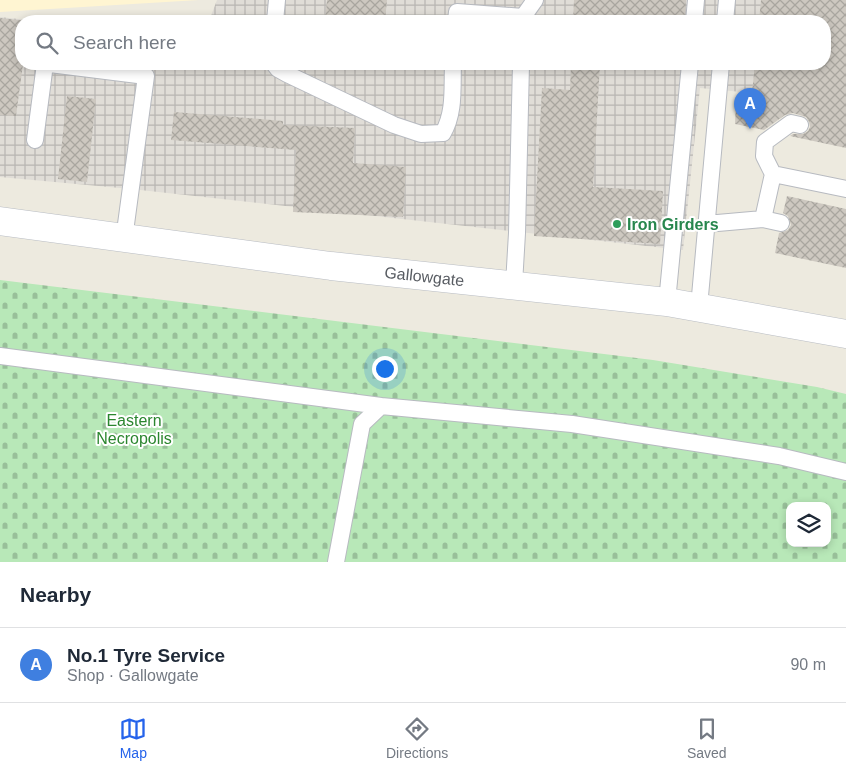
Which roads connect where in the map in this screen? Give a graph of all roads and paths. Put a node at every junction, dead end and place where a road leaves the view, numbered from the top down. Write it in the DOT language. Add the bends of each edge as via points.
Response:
graph roads {
  1 [pos="277,0"];
  2 [pos="534,0"];
  3 [pos="696,0"];
  4 [pos="727,0"];
  5 [pos="276,15"];
  6 [pos="457,15"];
  7 [pos="485,15"];
  8 [pos="525,15"];
  9 [pos="695,15"];
  10 [pos="726,15"];
  11 [pos="44,70"];
  12 [pos="98,70"];
  13 [pos="280,70"];
  14 [pos="453,70"];
  15 [pos="521,70"];
  16 [pos="689,70"];
  17 [pos="720,70"];
  18 [pos="800,125"];
  19 [pos="35,140"];
  20 [pos="773,174"];
  21 [pos="846,190"];
  22 [pos="763,219"];
  23 [pos="0,221"];
  24 [pos="781,223"];
  25 [pos="706,224"];
  26 [pos="124,239"];
  27 [pos="514,284"];
  28 [pos="666,302"];
  29 [pos="699,307"];
  30 [pos="846,334"];
  31 [pos="0,356"];
  32 [pos="381,406"];
  33 [pos="846,472"];
  34 [pos="336,562"];
  1 -- 5 [label="lane"];
  2 -- 8 [label="lane"];
  3 -- 9 [label="lane"];
  4 -- 10 [label="lane"];
  6 -- 7 [label="lane" via="457,12"];
  11 -- 19 [label="lane"];
  12 -- 26 [label="lane" via="146,76"];
  13 -- 14 [label="lane" via="370,115 421,134 443,133 448,125 452,113"];
  15 -- 27 [label="lane"];
  16 -- 28 [label="lane"];
  17 -- 25 [label="lane"];
  18 -- 20 [label="lane" via="791,123 766,142 764,156"];
  20 -- 21 [label="lane"];
  20 -- 22 [label="lane"];
  22 -- 24 [label="lane"];
  22 -- 25 [label="lane"];
  23 -- 26 [label="street, Gallowgate"];
  25 -- 29 [label="lane"];
  26 -- 27 [label="street, Gallowgate" via="331,266"];
  27 -- 28 [label="street, Gallowgate"];
  28 -- 29 [label="street, Gallowgate"];
  29 -- 30 [label="street, Gallowgate"];
  31 -- 32 [label="lane"];
  32 -- 33 [label="lane" via="572,424 779,456"];
  32 -- 34 [label="lane" via="362,424"];
}
